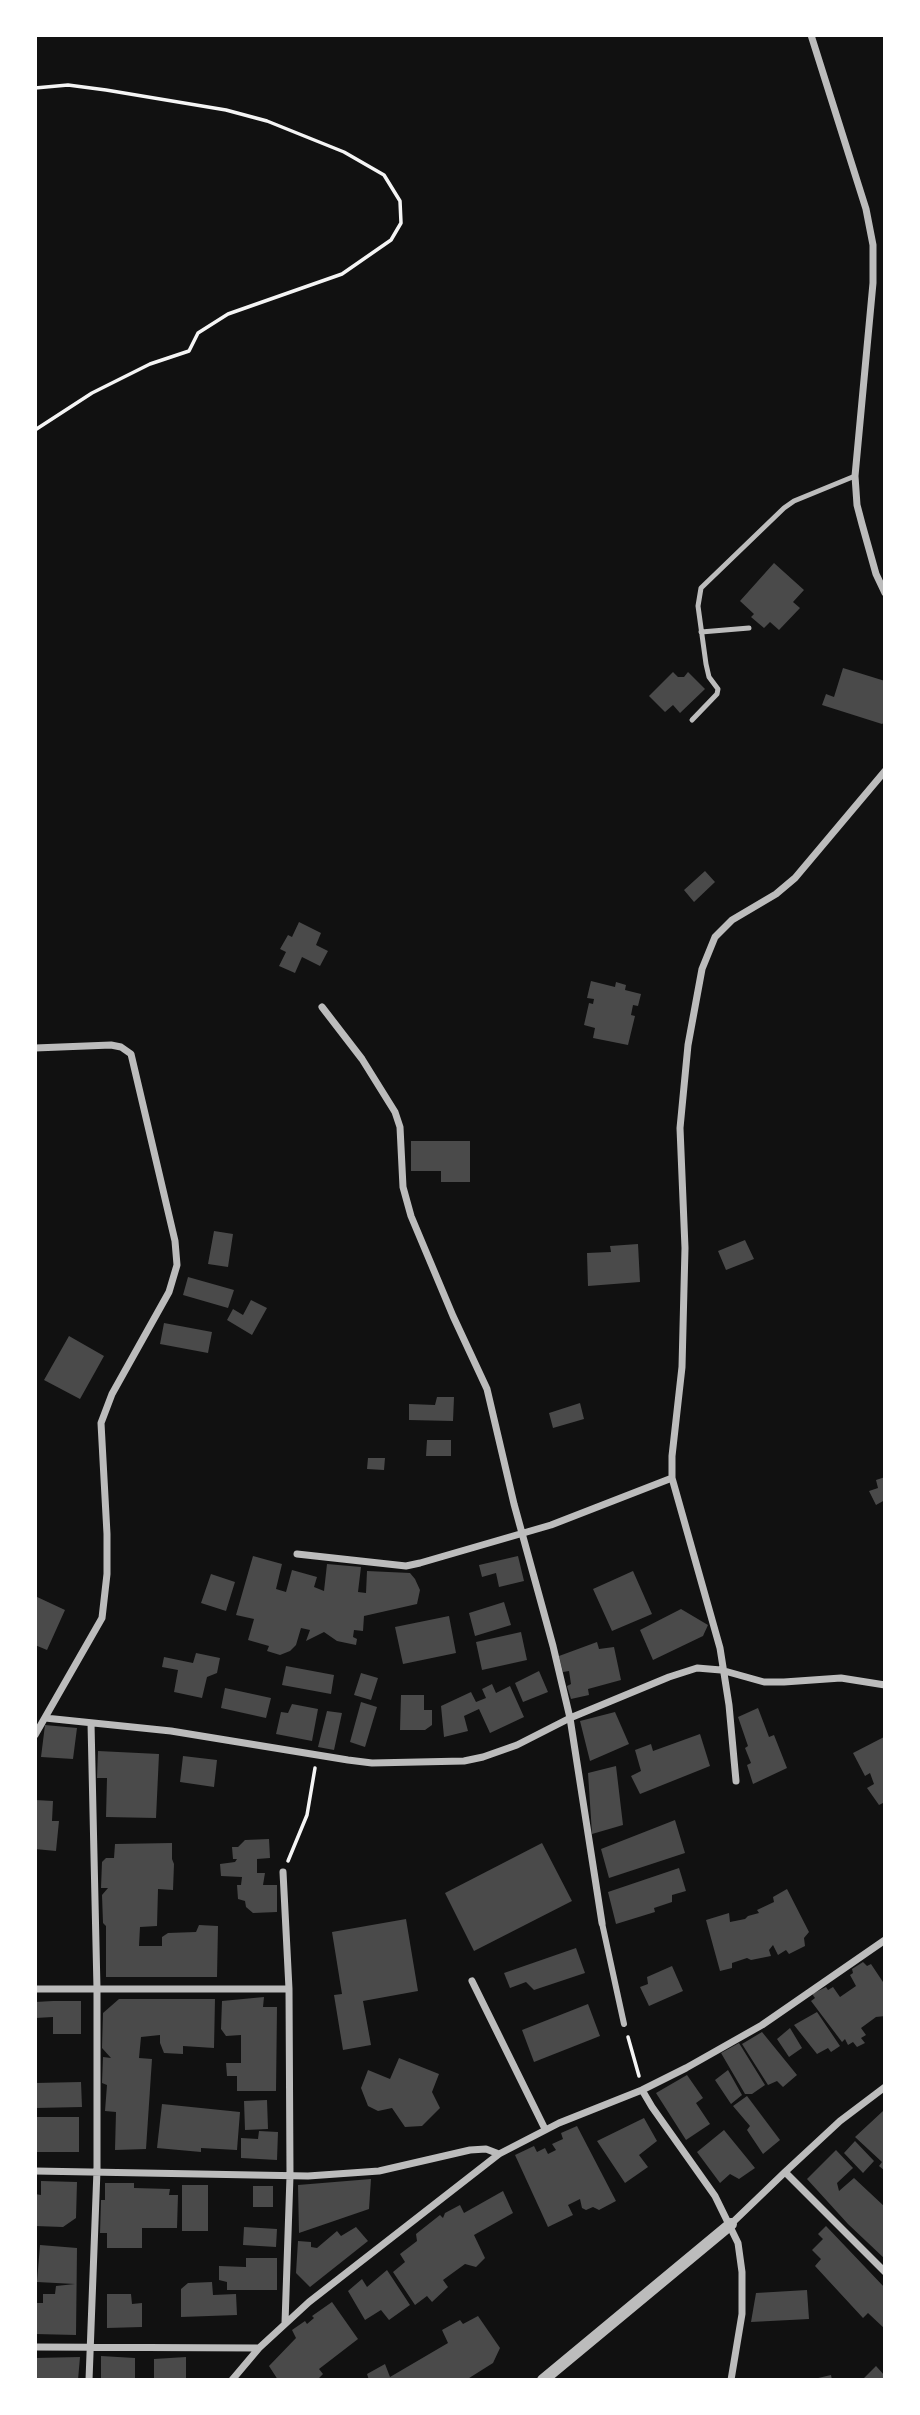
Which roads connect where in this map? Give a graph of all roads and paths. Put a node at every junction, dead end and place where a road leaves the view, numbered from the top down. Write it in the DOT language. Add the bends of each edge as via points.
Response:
graph roads {
  1 [pos="811,35"];
  2 [pos="35,88"];
  3 [pos="35,430"];
  4 [pos="855,476"];
  5 [pos="885,593"];
  6 [pos="749,628"];
  7 [pos="701,632"];
  8 [pos="692,720"];
  9 [pos="885,771"];
  10 [pos="322,1007"];
  11 [pos="35,1048"];
  12 [pos="672,1478"];
  13 [pos="523,1534"];
  14 [pos="297,1553"];
  15 [pos="725,1671"];
  16 [pos="885,1685"];
  17 [pos="45,1718"];
  18 [pos="569,1718"];
  19 [pos="91,1723"];
  20 [pos="35,1735"];
  21 [pos="317,1755"];
  22 [pos="736,1781"];
  23 [pos="283,1872"];
  24 [pos="602,1923"];
  25 [pos="885,1940"];
  26 [pos="472,1981"];
  27 [pos="35,1989"];
  28 [pos="97,1989"];
  29 [pos="289,1989"];
  30 [pos="624,2024"];
  31 [pos="642,2090"];
  32 [pos="883,2090"];
  33 [pos="545,2129"];
  34 [pos="499,2154"];
  35 [pos="35,2171"];
  36 [pos="97,2171"];
  37 [pos="785,2172"];
  38 [pos="290,2176"];
  39 [pos="731,2224"];
  40 [pos="885,2273"];
  41 [pos="285,2323"];
  42 [pos="89,2346"];
  43 [pos="35,2347"];
  44 [pos="259,2348"];
  45 [pos="89,2380"];
  46 [pos="232,2380"];
  47 [pos="542,2380"];
  48 [pos="732,2380"];
  1 -- 4 [label="street" via="873,244"];
  2 -- 3 [label="path" via="106,89 267,121 344,152 384,175 400,201 401,223 391,240 342,274 228,314 198,333 189,351 150,364 92,393"];
  4 -- 5 [label="street" via="857,505"];
  4 -- 7 [label="lane" via="794,501 701,588"];
  6 -- 7 [label="lane"];
  7 -- 8 [label="lane" via="707,672 718,689"];
  9 -- 12 [label="street" via="795,878 719,931 705,959 681,1110 685,1262"];
  10 -- 13 [label="street" via="395,1112 411,1216 487,1389"];
  11 -- 17 [label="street" via="111,1045 131,1054 173,1229 177,1265 169,1292 103,1416 100,1435 107,1555 102,1618"];
  12 -- 13 [label="street"];
  12 -- 15 [label="street"];
  13 -- 14 [label="street" via="406,1566"];
  13 -- 18 [label="street"];
  15 -- 16 [label="street" via="764,1682 841,1678"];
  15 -- 18 [label="street" via="684,1672"];
  15 -- 22 [label="street"];
  17 -- 19 [label="street"];
  17 -- 20 [label="street"];
  18 -- 21 [label="street" via="517,1745 464,1761 372,1762"];
  18 -- 24 [label="street"];
  19 -- 21 [label="street"];
  19 -- 28 [label="street"];
  21 -- 23 [label="path" via="307,1815"];
  23 -- 29 [label="street"];
  24 -- 30 [label="street"];
  25 -- 31 [label="street" via="762,2025"];
  26 -- 33 [label="street"];
  27 -- 28 [label="street"];
  28 -- 29 [label="street"];
  28 -- 36 [label="street"];
  29 -- 38 [label="street"];
  30 -- 31 [label="path"];
  31 -- 33 [label="street"];
  31 -- 39 [label="street"];
  32 -- 37 [label="street"];
  33 -- 34 [label="street"];
  34 -- 38 [label="street" via="470,2150 379,2171"];
  34 -- 41 [label="street"];
  35 -- 36 [label="street"];
  36 -- 38 [label="street"];
  36 -- 42 [label="street"];
  37 -- 39 [label="street"];
  37 -- 40 [label="street"];
  38 -- 41 [label="street"];
  39 -- 47 [label="street"];
  39 -- 48 [label="street" via="740,2253 742,2301"];
  41 -- 44 [label="street"];
  42 -- 43 [label="street"];
  42 -- 44 [label="street"];
  42 -- 45 [label="street"];
  44 -- 46 [label="street"];
}
